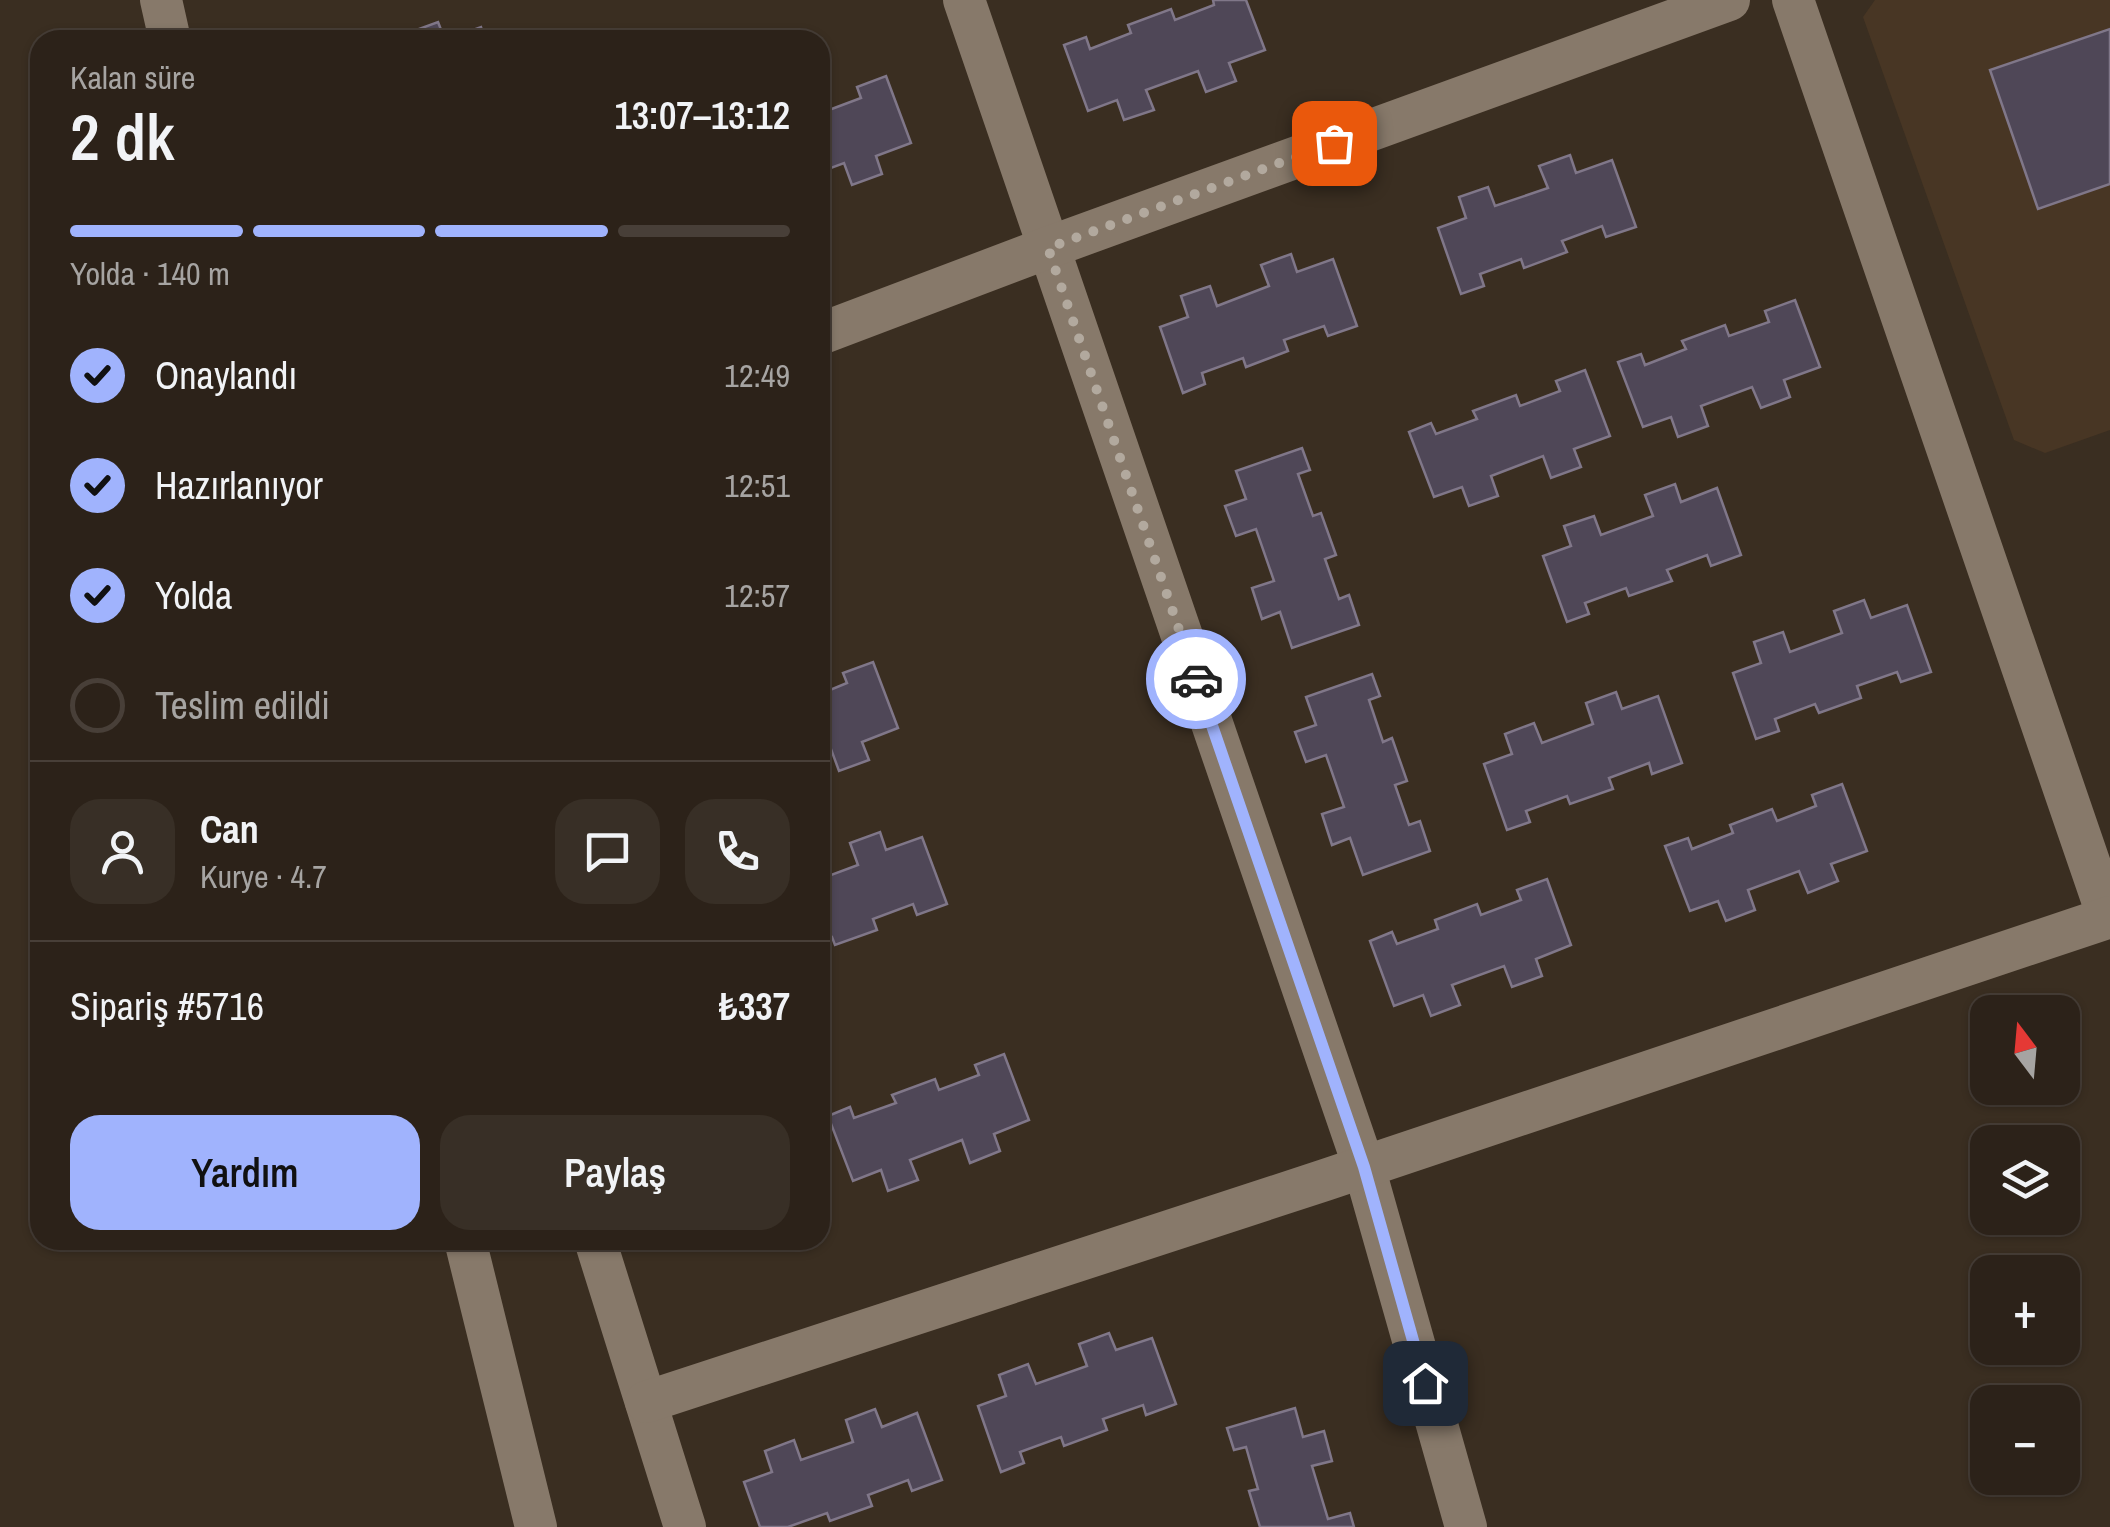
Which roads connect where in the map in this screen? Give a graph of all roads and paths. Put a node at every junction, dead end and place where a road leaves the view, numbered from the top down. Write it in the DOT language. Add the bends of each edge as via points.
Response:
graph roads {
  1 [pos="161,0"];
  2 [pos="964,0"];
  3 [pos="1729,0"];
  4 [pos="1793,0"];
  5 [pos="168,30"];
  6 [pos="1048,248"];
  7 [pos="830,330"];
  8 [pos="2109,917"];
  9 [pos="1364,1167"];
  10 [pos="467,1250"];
  11 [pos="598,1250"];
  12 [pos="646,1402"];
  13 [pos="536,1527"];
  14 [pos="686,1527"];
  15 [pos="1466,1527"];
  1 -- 5 [label="street"];
  2 -- 6 [label="street"];
  3 -- 6 [label="street"];
  4 -- 8 [label="street"];
  6 -- 7 [label="street"];
  6 -- 9 [label="street"];
  8 -- 9 [label="street"];
  9 -- 12 [label="street"];
  9 -- 15 [label="street"];
  10 -- 13 [label="street"];
  11 -- 12 [label="street"];
  12 -- 14 [label="street"];
}
